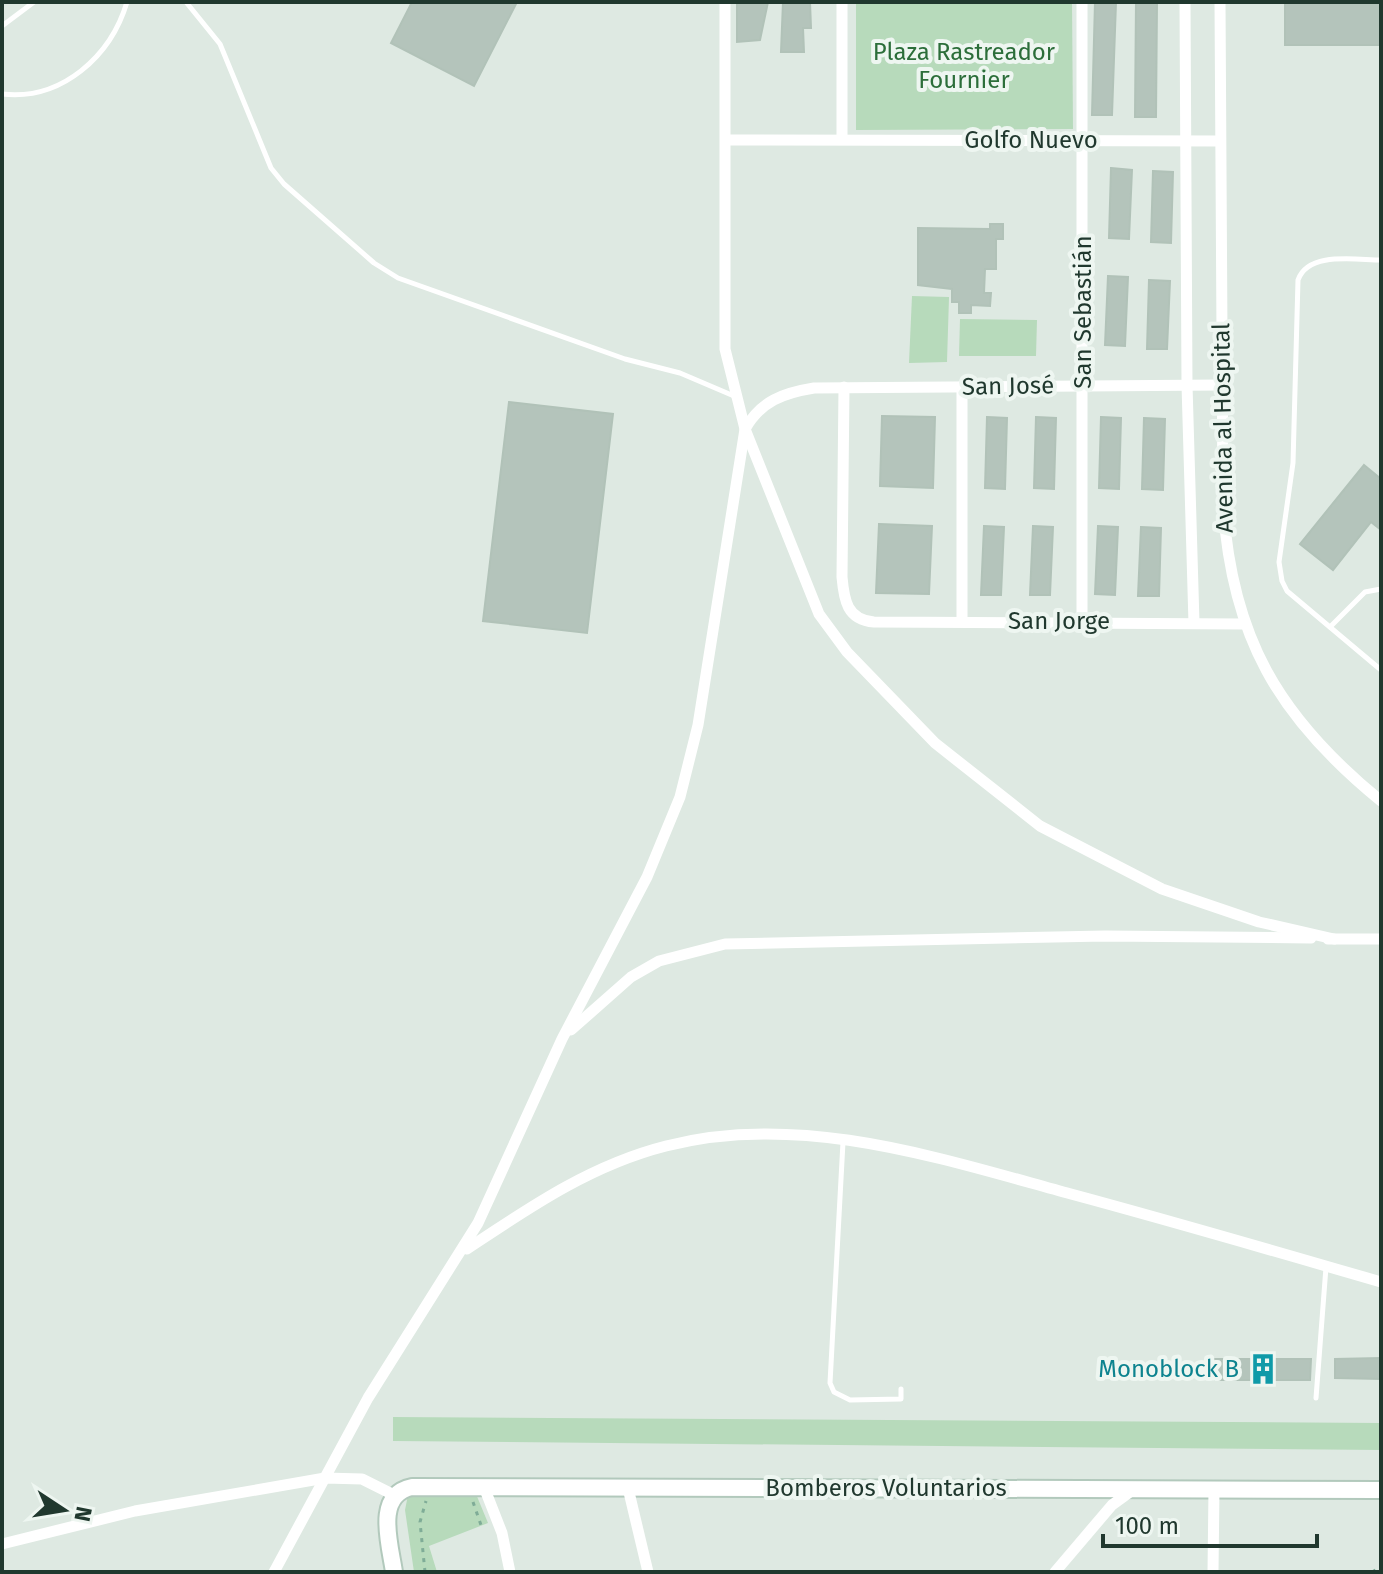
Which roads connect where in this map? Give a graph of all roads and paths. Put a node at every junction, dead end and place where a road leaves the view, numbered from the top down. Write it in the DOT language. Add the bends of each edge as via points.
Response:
graph roads {
  1 [pos="34,2"];
  2 [pos="127,2"];
  3 [pos="186,2"];
  4 [pos="725,2"];
  5 [pos="842,2"];
  6 [pos="1082,2"];
  7 [pos="1185,2"];
  8 [pos="1220,2"];
  9 [pos="2,26"];
  10 [pos="2,94"];
  11 [pos="842,139"];
  12 [pos="726,140"];
  13 [pos="1083,141"];
  14 [pos="1186,141"];
  15 [pos="1220,141"];
  16 [pos="1381,260"];
  17 [pos="1082,385"];
  18 [pos="1187,385"];
  19 [pos="1221,385"];
  20 [pos="962,386"];
  21 [pos="844,387"];
  22 [pos="734,396"];
  23 [pos="745,429"];
  24 [pos="1381,589"];
  25 [pos="962,621"];
  26 [pos="1082,621"];
  27 [pos="1194,623"];
  28 [pos="1244,624"];
  29 [pos="1330,627"];
  30 [pos="1381,670"];
  31 [pos="1381,801"];
  32 [pos="1334,939"];
  33 [pos="1381,939"];
  34 [pos="562,1039"];
  35 [pos="843,1141"];
  36 [pos="463,1251"];
  37 [pos="1326,1266"];
  38 [pos="1381,1282"];
  39 [pos="901,1389"];
  40 [pos="1316,1398"];
  41 [pos="325,1478"];
  42 [pos="484,1487"];
  43 [pos="628,1488"];
  44 [pos="1134,1489"];
  45 [pos="1214,1489"];
  46 [pos="1381,1490"];
  47 [pos="394,1495"];
  48 [pos="417,1499"];
  49 [pos="426,1500"];
  50 [pos="440,1500"];
  51 [pos="468,1501"];
  52 [pos="481,1525"];
  53 [pos="2,1544"];
  54 [pos="1381,1567"];
  55 [pos="274,1572"];
  56 [pos="394,1572"];
  57 [pos="425,1572"];
  58 [pos="510,1572"];
  59 [pos="648,1572"];
  60 [pos="1055,1572"];
  61 [pos="1213,1572"];
  62 [pos="1372,1572"];
  1 -- 9 [label="lane"];
  2 -- 10 [label="lane" via="94,62 47,89"];
  3 -- 22 [label="lane" via="220,44 271,168 374,263 427,291 680,373"];
  4 -- 12 [label="street"];
  5 -- 11 [label="street"];
  6 -- 13 [label="street, San Sebastián"];
  7 -- 14 [label="street"];
  8 -- 15 [label="street, Avenida al Hospital"];
  11 -- 12 [label="street, Golfo Nuevo"];
  11 -- 13 [label="street, Golfo Nuevo"];
  12 -- 22 [label="street" via="725,349"];
  13 -- 14 [label="street, Golfo Nuevo"];
  13 -- 17 [label="street, San Sebastián"];
  14 -- 15 [label="street, Golfo Nuevo"];
  14 -- 18 [label="street"];
  15 -- 19 [label="street, Avenida al Hospital"];
  16 -- 29 [label="lane" via="1312,263 1297,285 1293,463 1279,562 1287,591"];
  17 -- 18 [label="street, San José"];
  17 -- 20 [label="street, San José"];
  17 -- 26 [label="street, San Sebastián"];
  18 -- 19 [label="street, San José"];
  18 -- 27 [label="street"];
  19 -- 28 [label="street, Avenida al Hospital" via="1225,542"];
  20 -- 21 [label="street, San José"];
  20 -- 25 [label="street"];
  21 -- 23 [label="street, San José" via="789,392 754,413"];
  21 -- 25 [label="street, San Jorge" via="845,605 854,616 874,622"];
  22 -- 23 [label="street"];
  23 -- 32 [label="street" via="819,614 847,652 935,743 1019,811 1102,860 1211,907"];
  23 -- 34 [label="street" via="698,725 680,797 647,877"];
  24 -- 29 [label="lane" via="1365,592"];
  25 -- 26 [label="street, San Jorge"];
  26 -- 27 [label="street, San Jorge"];
  27 -- 28 [label="street, San Jorge"];
  28 -- 31 [label="street, Avenida al Hospital" via="1286,705"];
  29 -- 30 [label="lane"];
  32 -- 33 [label="street"];
  32 -- 34 [label="street" via="1105,936 725,944 659,961 631,977"];
  34 -- 36 [label="street"];
  35 -- 36 [label="street" via="761,1135 668,1145 594,1171"];
  35 -- 37 [label="street" via="982,1170"];
  35 -- 39 [label="lane" via="830,1383 834,1392 850,1400 901,1399"];
  36 -- 41 [label="street" via="393,1356"];
  37 -- 38 [label="street"];
  37 -- 40 [label="lane"];
  41 -- 47 [label="street" via="362,1479"];
  41 -- 53 [label="street" via="135,1511"];
  41 -- 55 [label="street"];
  42 -- 43 [label="main road, Bomberos Voluntarios"];
  42 -- 47 [label="main road, Bomberos Voluntarios" via="412,1487"];
  42 -- 58 [label="street"];
  43 -- 44 [label="main road, Bomberos Voluntarios"];
  43 -- 59 [label="street"];
  44 -- 45 [label="main road, Bomberos Voluntarios"];
  44 -- 60 [label="street" via="1112,1505"];
  45 -- 46 [label="main road, Bomberos Voluntarios"];
  45 -- 61 [label="street"];
  47 -- 56 [label="main road" via="387,1517"];
  48 -- 49 [label="path"];
  49 -- 50 [label="path"];
  49 -- 57 [label="path" via="420,1522"];
  51 -- 52 [label="path" via="475,1503"];
  54 -- 62 [label="path"];
}
